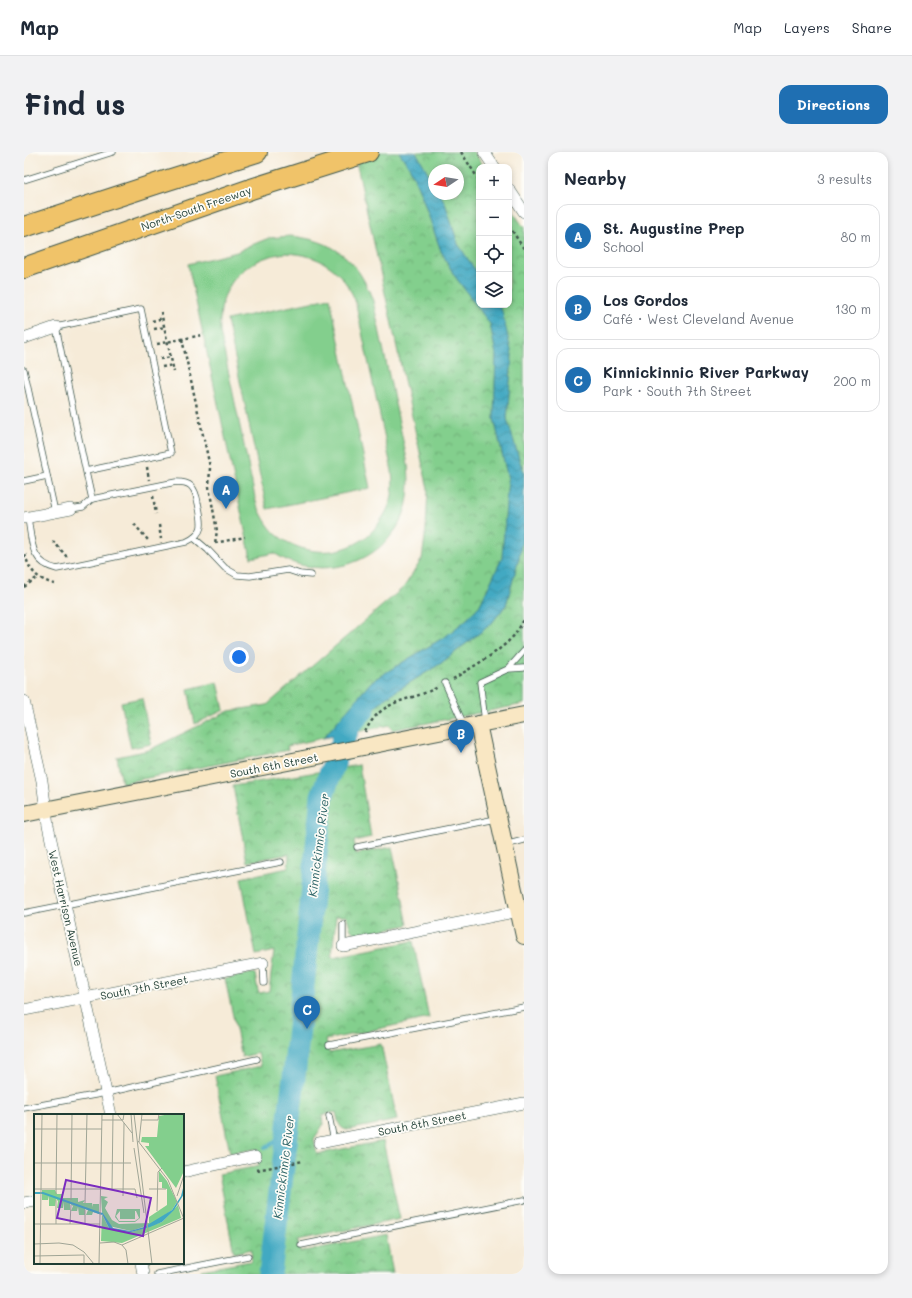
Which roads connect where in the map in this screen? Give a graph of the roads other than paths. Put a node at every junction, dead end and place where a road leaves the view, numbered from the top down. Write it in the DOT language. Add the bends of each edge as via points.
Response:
graph roads {
  1 [pos="113,152"];
  2 [pos="258,152"];
  3 [pos="368,152"];
  4 [pos="484,152"];
  5 [pos="492,164"];
  6 [pos="24,180"];
  7 [pos="512,194"];
  8 [pos="524,212"];
  9 [pos="24,228"];
  10 [pos="24,268"];
  11 [pos="56,327"];
  12 [pos="24,338"];
  13 [pos="24,370"];
  14 [pos="86,471"];
  15 [pos="47,476"];
  16 [pos="24,481"];
  17 [pos="92,499"];
  18 [pos="71,509"];
  19 [pos="55,512"];
  20 [pos="26,518"];
  21 [pos="194,538"];
  22 [pos="311,575"];
  23 [pos="524,650"];
  24 [pos="524,668"];
  25 [pos="508,669"];
  26 [pos="445,683"];
  27 [pos="24,701"];
  28 [pos="524,715"];
  29 [pos="476,724"];
  30 [pos="46,810"];
  31 [pos="24,814"];
  32 [pos="499,818"];
  33 [pos="524,840"];
  34 [pos="504,845"];
  35 [pos="357,847"];
  36 [pos="281,862"];
  37 [pos="65,905"];
  38 [pos="519,911"];
  39 [pos="24,913"];
  40 [pos="343,924"];
  41 [pos="524,936"];
  42 [pos="343,946"];
  43 [pos="263,963"];
  44 [pos="264,983"];
  45 [pos="86,998"];
  46 [pos="524,1007"];
  47 [pos="24,1010"];
  48 [pos="329,1046"];
  49 [pos="257,1059"];
  50 [pos="106,1093"];
  51 [pos="524,1103"];
  52 [pos="24,1108"];
  53 [pos="111,1114"];
  54 [pos="329,1116"];
  55 [pos="334,1140"];
  56 [pos="319,1143"];
  57 [pos="256,1156"];
  58 [pos="184,1172"];
  59 [pos="524,1200"];
  60 [pos="34,1201"];
  61 [pos="24,1204"];
  62 [pos="301,1245"];
  63 [pos="248,1256"];
  64 [pos="141,1264"];
  65 [pos="143,1274"];
  66 [pos="157,1274"];
  1 -- 6 [label="lane"];
  2 -- 9 [label="highway"];
  3 -- 10 [label="highway, North-South Freeway" via="251,189"];
  4 -- 5 [label="street"];
  7 -- 8 [label="street"];
  11 -- 12 [label="street"];
  11 -- 14 [label="lane"];
  11 -- 14 [label="lane" via="141,309 149,346 171,453"];
  13 -- 15 [label="lane"];
  14 -- 17 [label="lane"];
  15 -- 16 [label="lane"];
  15 -- 19 [label="lane"];
  17 -- 18 [label="lane" via="83,507"];
  17 -- 21 [label="lane" via="176,482 184,483 191,486 196,495 202,522"];
  18 -- 19 [label="street"];
  19 -- 20 [label="street"];
  20 -- 21 [label="lane" via="36,556 41,563 57,569 186,542"];
  21 -- 22 [label="lane" via="225,568 237,575 250,576 288,570"];
  23 -- 25 [label="lane"];
  24 -- 25 [label="lane"];
  25 -- 29 [label="lane" via="480,682"];
  26 -- 29 [label="lane"];
  27 -- 30 [label="street, West Harrison Avenue"];
  28 -- 29 [label="street, South 6th Street"];
  29 -- 30 [label="street, South 6th Street, bridge" via="363,742 303,759"];
  29 -- 32 [label="street"];
  30 -- 31 [label="street, South 6th Street"];
  30 -- 37 [label="street, West Harrison Avenue"];
  32 -- 34 [label="street"];
  32 -- 35 [label="lane"];
  33 -- 34 [label="lane"];
  34 -- 38 [label="street"];
  36 -- 37 [label="lane"];
  37 -- 39 [label="lane"];
  37 -- 45 [label="street, West Harrison Avenue"];
  38 -- 41 [label="street"];
  38 -- 42 [label="street"];
  40 -- 42 [label="lane"];
  43 -- 44 [label="lane"];
  43 -- 45 [label="street, South 7th Street"];
  45 -- 47 [label="street, South 7th Street"];
  45 -- 50 [label="street, West Harrison Avenue"];
  46 -- 48 [label="lane"];
  49 -- 50 [label="lane"];
  50 -- 52 [label="lane"];
  50 -- 53 [label="street, West Harrison Avenue"];
  51 -- 55 [label="street, South 8th Street"];
  54 -- 55 [label="lane"];
  55 -- 56 [label="street, South 8th Street"];
  57 -- 58 [label="street"];
  59 -- 62 [label="lane"];
  60 -- 61 [label="street"];
  63 -- 66 [label="lane"];
  64 -- 65 [label="street"];
}
